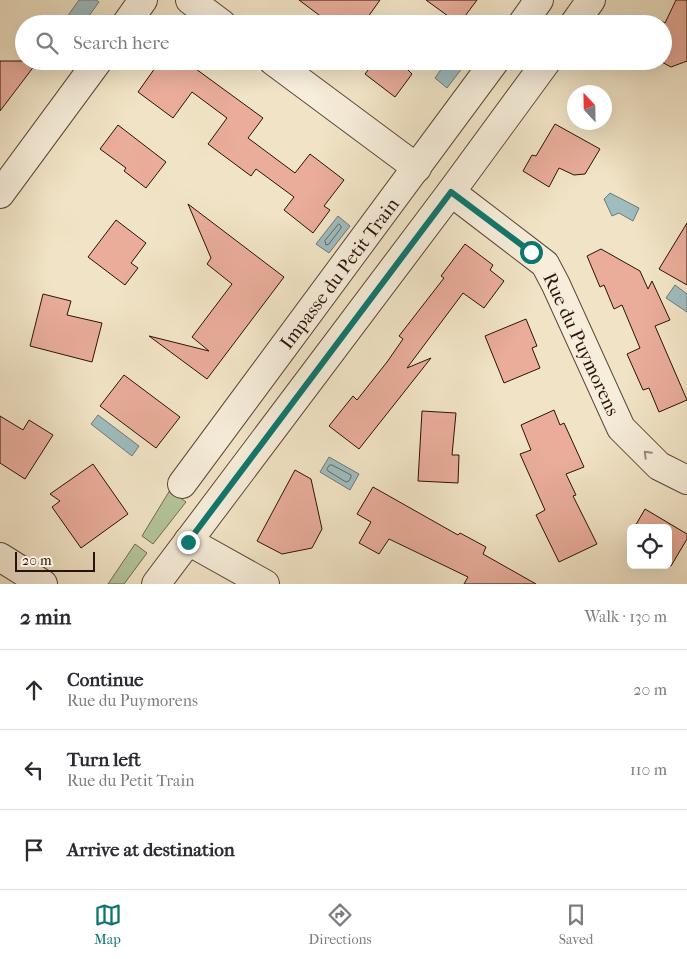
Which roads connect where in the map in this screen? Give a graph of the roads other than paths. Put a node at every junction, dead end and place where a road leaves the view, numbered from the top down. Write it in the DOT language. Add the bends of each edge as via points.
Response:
graph roads {
  1 [pos="144,0"];
  2 [pos="190,0"];
  3 [pos="539,0"];
  4 [pos="591,0"];
  5 [pos="133,15"];
  6 [pos="210,15"];
  7 [pos="528,15"];
  8 [pos="580,15"];
  9 [pos="91,70"];
  10 [pos="285,70"];
  11 [pos="488,70"];
  12 [pos="539,70"];
  13 [pos="417,168"];
  14 [pos="451,192"];
  15 [pos="0,194"];
  16 [pos="687,480"];
  17 [pos="182,484"];
  18 [pos="188,542"];
  19 [pos="0,557"];
  20 [pos="43,584"];
  21 [pos="156,584"];
  22 [pos="265,584"];
  1 -- 5 [label="street"];
  2 -- 6 [label="street"];
  3 -- 7 [label="street"];
  4 -- 8 [label="street"];
  9 -- 15 [label="street"];
  10 -- 13 [label="street"];
  11 -- 13 [label="street, Impasse du Petit Train"];
  12 -- 14 [label="street"];
  13 -- 17 [label="street, Impasse du Petit Train"];
  16 -- 14 [label="street, Rue du Puymorens, one-way" via="659,466 621,428 545,264"];
  14 -- 18 [label="street"];
  18 -- 21 [label="street"];
  18 -- 22 [label="street"];
  19 -- 20 [label="street"];
}
